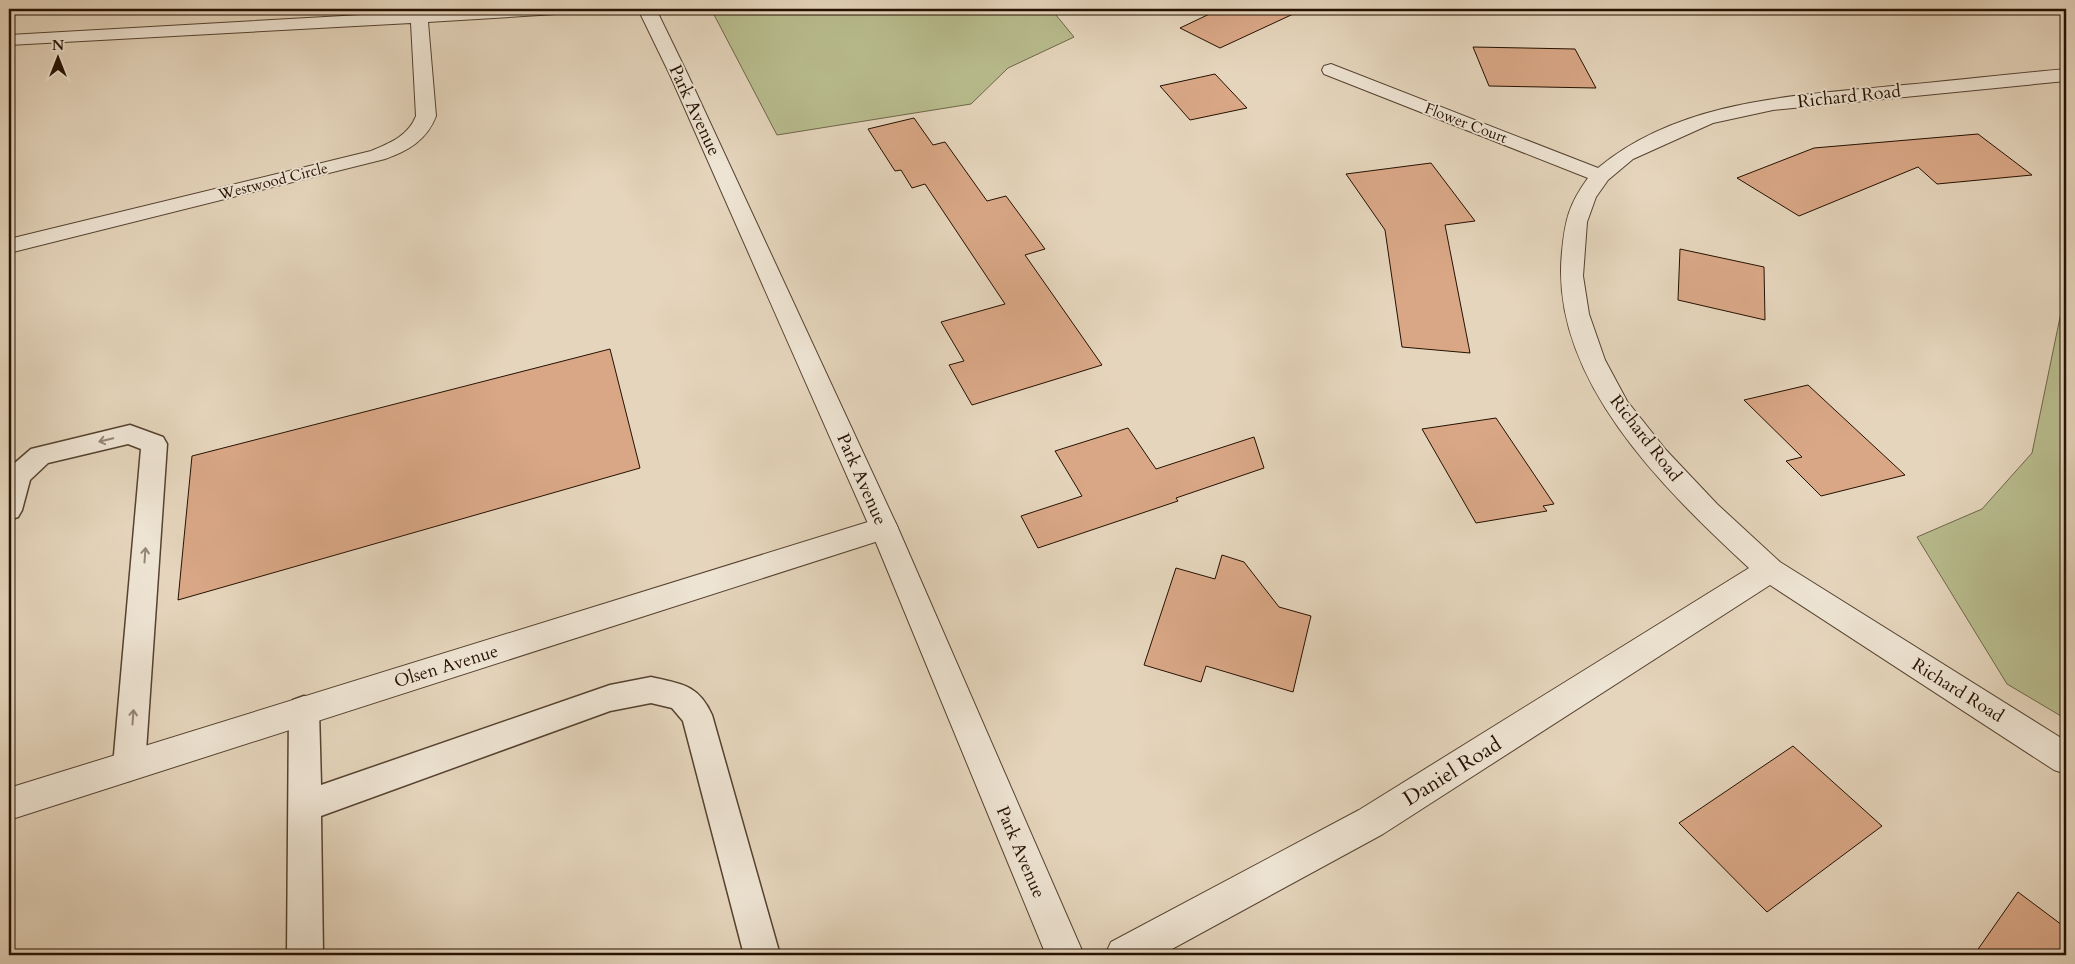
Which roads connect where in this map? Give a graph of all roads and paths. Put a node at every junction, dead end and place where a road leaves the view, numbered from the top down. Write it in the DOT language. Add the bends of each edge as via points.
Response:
graph roads {
  1 [pos="556,9"];
  2 [pos="647,9"];
  3 [pos="419,17"];
  4 [pos="9,40"];
  5 [pos="1331,70"];
  6 [pos="2066,75"];
  7 [pos="1601,176"];
  8 [pos="9,246"];
  9 [pos="18,466"];
  10 [pos="9,510"];
  11 [pos="884,528"];
  12 [pos="1770,570"];
  13 [pos="304,710"];
  14 [pos="2066,759"];
  15 [pos="129,766"];
  16 [pos="9,804"];
  17 [pos="304,806"];
  18 [pos="305,955"];
  19 [pos="762,955"];
  20 [pos="1065,955"];
  21 [pos="1124,955"];
  1 -- 3 [label="street"];
  2 -- 11 [label="street, Park Avenue"];
  3 -- 4 [label="street"];
  3 -- 8 [label="street, Westwood Circle" via="426,116 418,132 396,148"];
  5 -- 7 [label="street, Flower Court"];
  6 -- 7 [label="street, Richard Road" via="1773,104 1738,111 1707,118 1660,138 1626,155"];
  7 -- 12 [label="street, Richard Road" via="1586,196 1576,222 1570,276 1576,314 1593,360 1617,406 1656,457 1706,512"];
  9 -- 10 [label="lane"];
  15 -- 9 [label="lane, one-way" via="154,444 130,434 40,456"];
  11 -- 13 [label="street, Olsen Avenue"];
  11 -- 20 [label="street, Park Avenue"];
  12 -- 14 [label="street, Richard Road"];
  12 -- 21 [label="street, Daniel Road" via="1371,822"];
  13 -- 15 [label="street, Olsen Avenue"];
  13 -- 17 [label="lane"];
  15 -- 16 [label="street, Olsen Avenue"];
  17 -- 18 [label="lane"];
  17 -- 19 [label="lane" via="610,698 651,690 681,697 697,715"];
}
